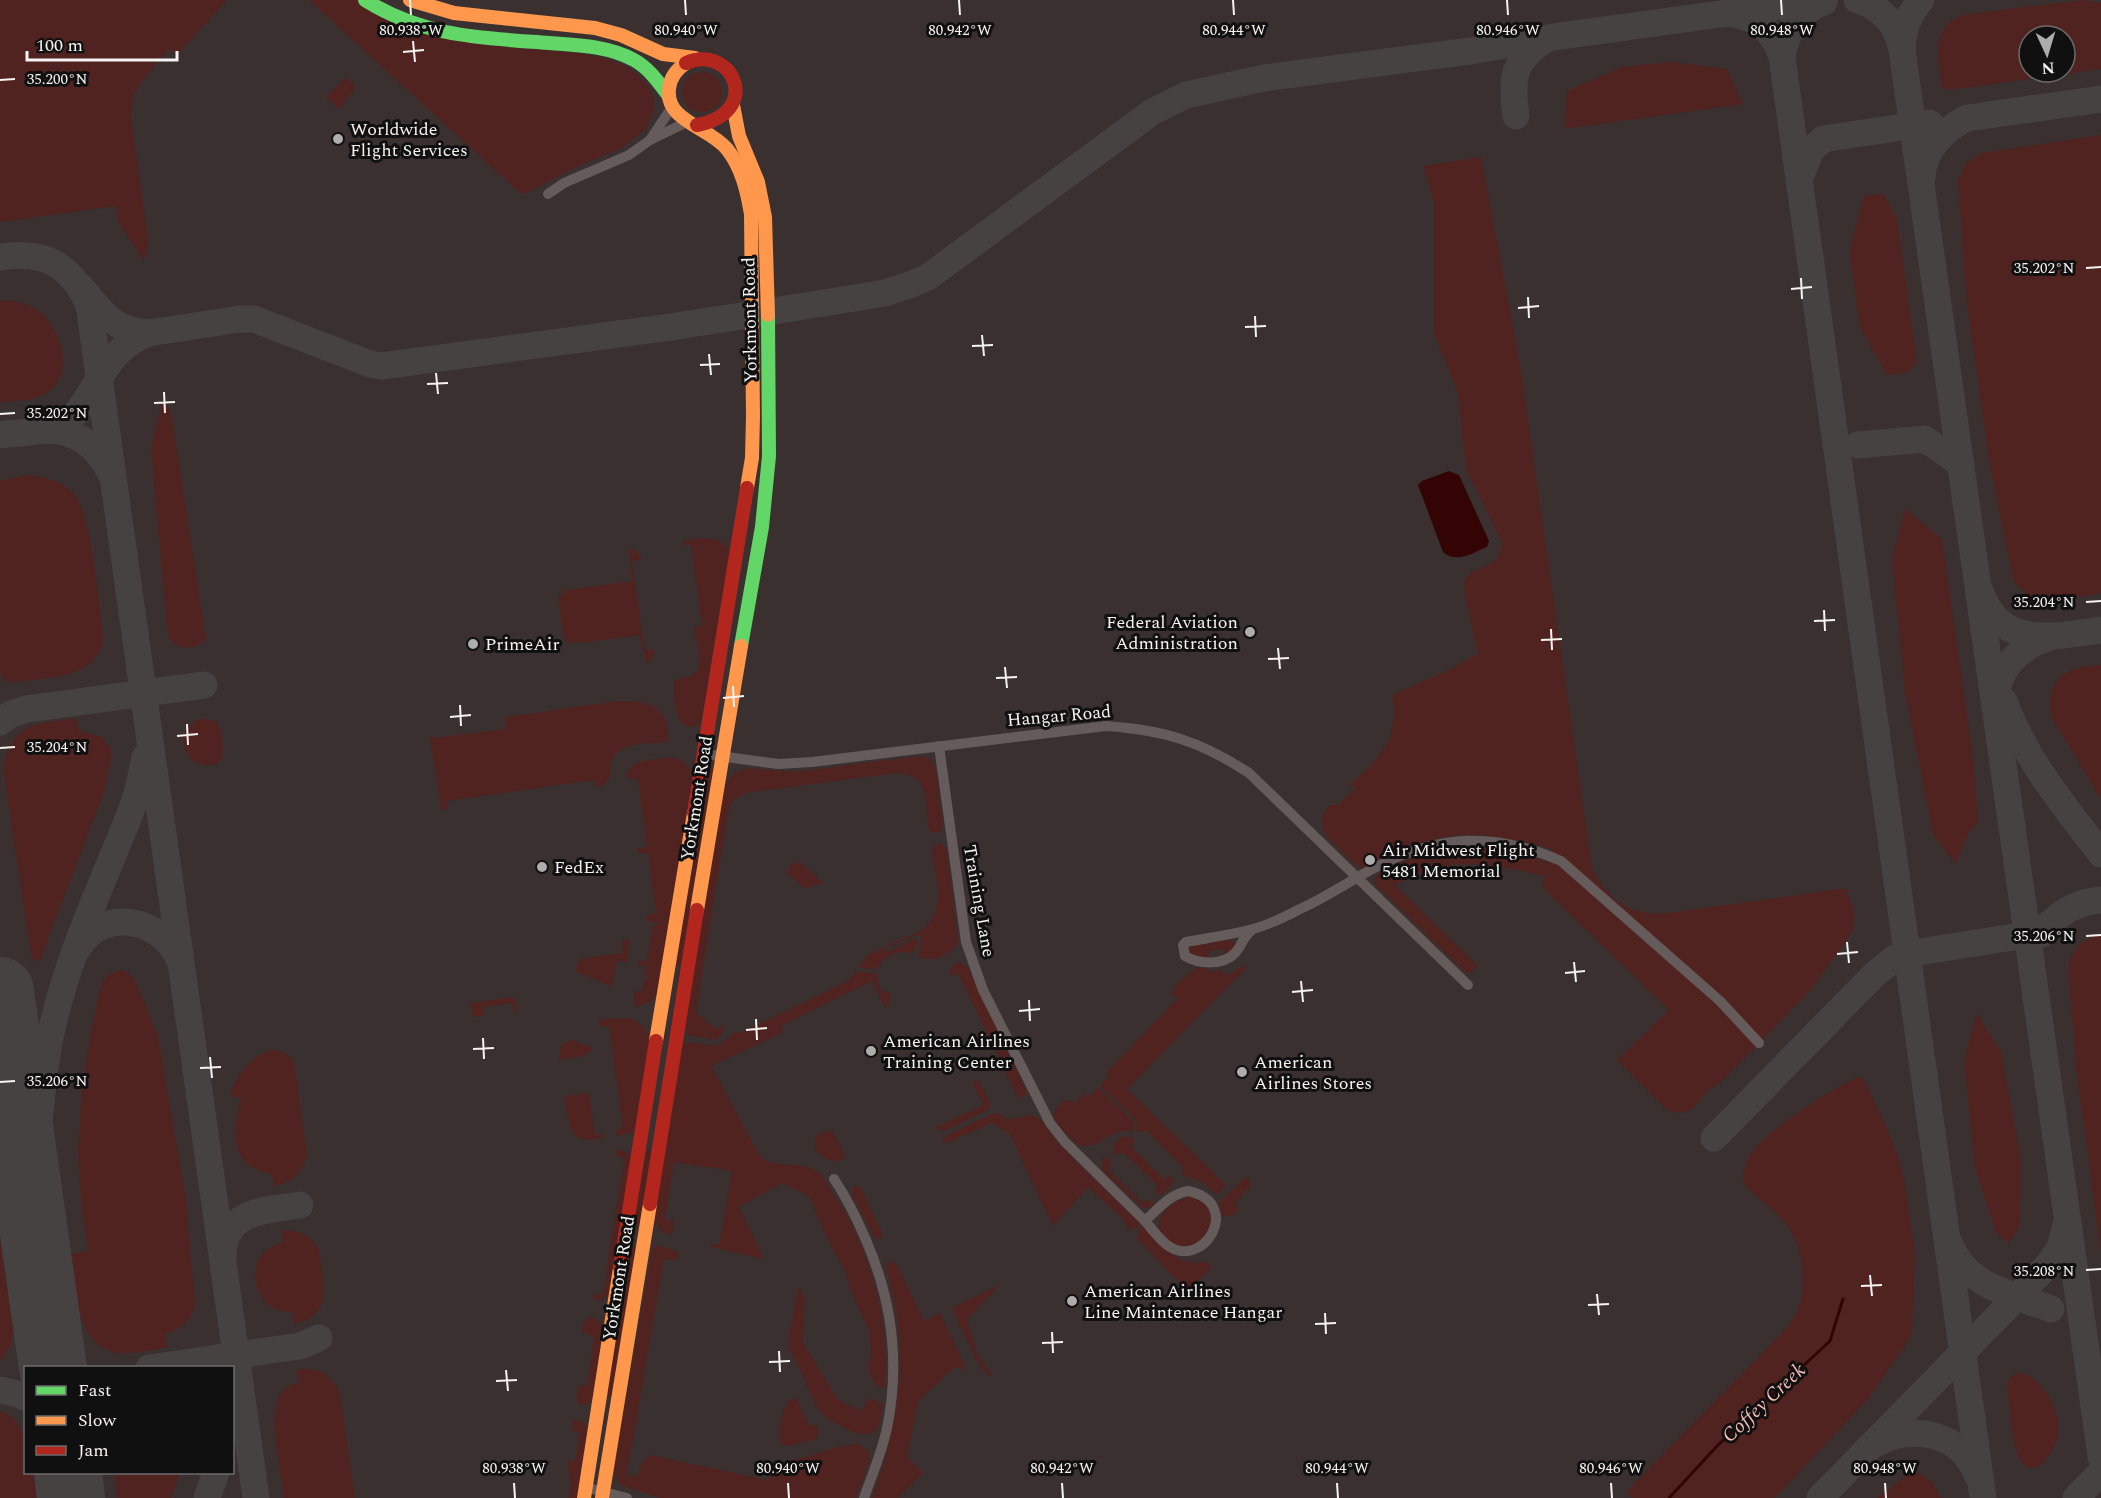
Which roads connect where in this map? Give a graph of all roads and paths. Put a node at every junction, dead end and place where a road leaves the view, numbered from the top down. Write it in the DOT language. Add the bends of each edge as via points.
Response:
graph roads {
  1 [pos="365,0"];
  2 [pos="410,0"];
  3 [pos="700,59"];
  4 [pos="670,102"];
  5 [pos="733,105"];
  6 [pos="692,124"];
  7 [pos="650,140"];
  8 [pos="548,194"];
  9 [pos="939,746"];
  10 [pos="704,754"];
  11 [pos="722,757"];
  12 [pos="1358,877"];
  13 [pos="1252,930"];
  14 [pos="1468,986"];
  15 [pos="657,1034"];
  16 [pos="676,1037"];
  17 [pos="1759,1043"];
  18 [pos="640,1141"];
  19 [pos="659,1142"];
  20 [pos="834,1179"];
  21 [pos="1145,1221"];
  22 [pos="626,1233"];
  23 [pos="644,1235"];
  24 [pos="597,1416"];
  25 [pos="615,1419"];
  26 [pos="585,1493"];
  27 [pos="602,1495"];
  28 [pos="627,1498"];
  29 [pos="864,1498"];
  1 -- 4 [label="street, Yorkmont Road" via="396,17 449,33 612,52 648,71"];
  2 -- 3 [label="street, Yorkmont Road" via="454,13 595,28 663,54"];
  3 -- 4 [label="street" via="689,61 673,75"];
  3 -- 5 [label="street, Yorkmont Road" via="721,64 729,72 736,94"];
  4 -- 6 [label="street, Yorkmont Road" via="678,116"];
  4 -- 7 [label="street"];
  5 -- 6 [label="street" via="719,121"];
  5 -- 11 [label="street, Yorkmont Road" via="765,217 769,456 762,527"];
  6 -- 7 [label="street"];
  6 -- 10 [label="street, Yorkmont Road" via="726,148 740,172 747,193 751,232 752,458"];
  7 -- 8 [label="street" via="629,155"];
  9 -- 11 [label="street, Hangar Road" via="778,764"];
  9 -- 12 [label="street, Hangar Road" via="1106,726 1174,736 1216,753 1249,773"];
  9 -- 21 [label="street, Training Lane" via="966,942 983,990 1050,1123"];
  10 -- 11 [label="street, Hangar Road"];
  10 -- 15 [label="street, Yorkmont Road"];
  11 -- 16 [label="street, Yorkmont Road"];
  12 -- 13 [label="street"];
  12 -- 14 [label="street, Hangar Road"];
  12 -- 17 [label="street" via="1416,850 1453,840 1494,841 1540,852 1561,861 1624,915 1720,1001"];
  13 -- 13 [label="street" via="1186,942 1185,956 1202,963 1226,959"];
  15 -- 16 [label="street"];
  15 -- 18 [label="street, Yorkmont Road"];
  16 -- 19 [label="street, Yorkmont Road"];
  18 -- 19 [label="street"];
  18 -- 22 [label="street, Yorkmont Road"];
  19 -- 23 [label="street, Yorkmont Road"];
  20 -- 29 [label="street" via="873,1256 891,1329 894,1373 887,1429"];
  21 -- 21 [label="street, Training Lane" via="1168,1246 1186,1251 1211,1238 1216,1218 1209,1200 1188,1191 1171,1197"];
  22 -- 23 [label="street"];
  22 -- 24 [label="street, Yorkmont Road"];
  23 -- 25 [label="street, Yorkmont Road"];
  24 -- 25 [label="street"];
  24 -- 26 [label="street, Yorkmont Road"];
  25 -- 27 [label="street, Yorkmont Road"];
  26 -- 27 [label="street"];
  27 -- 28 [label="street"];
}
